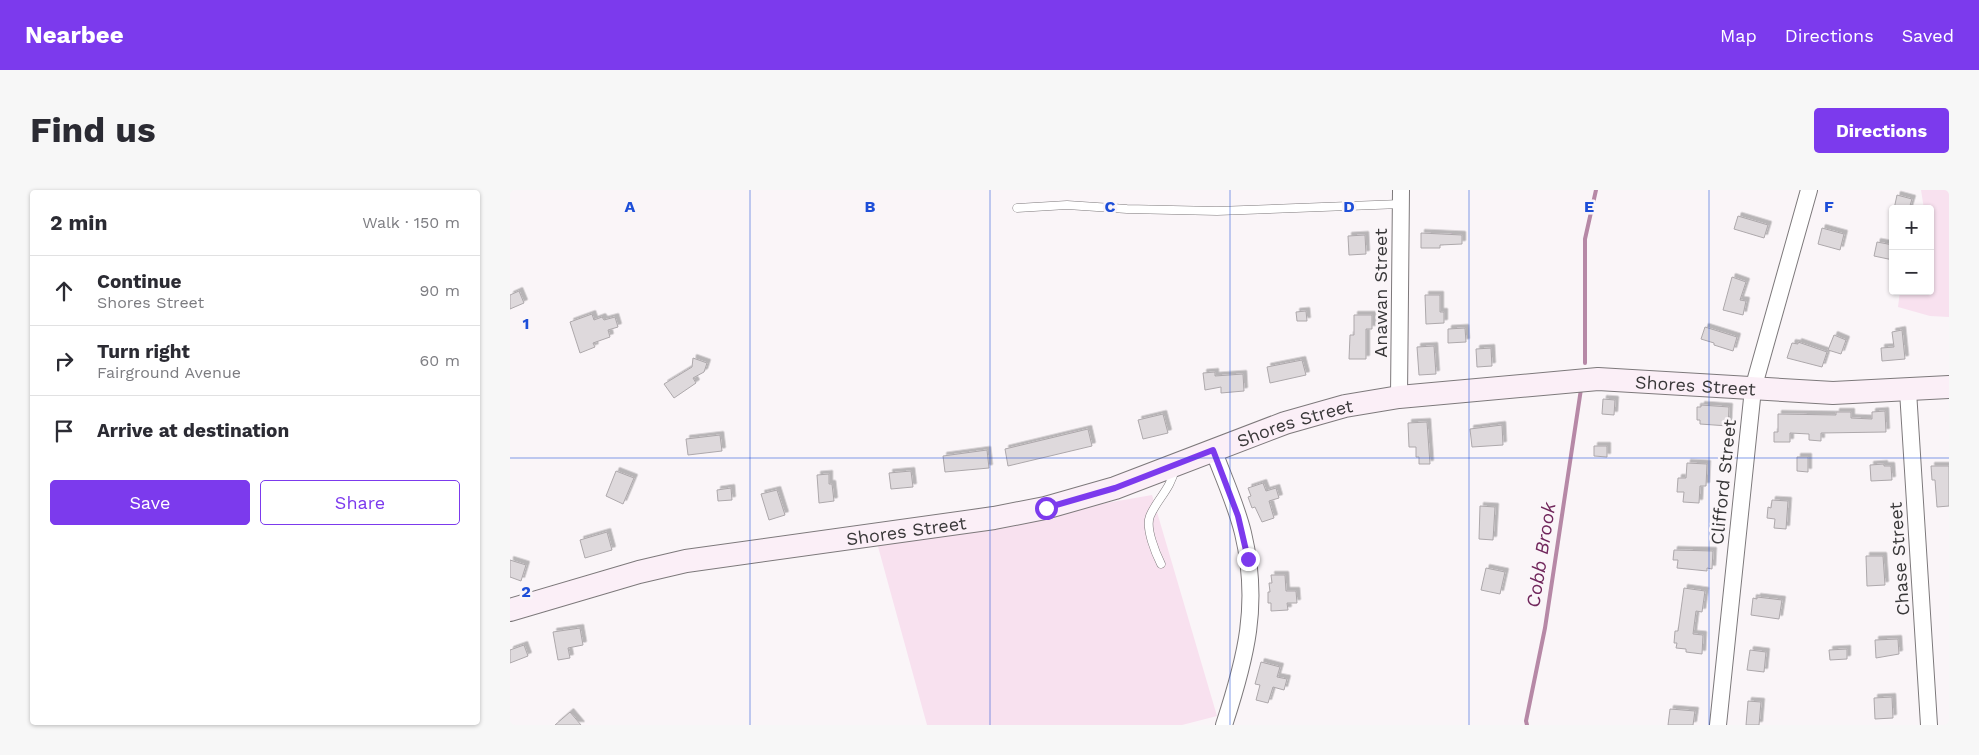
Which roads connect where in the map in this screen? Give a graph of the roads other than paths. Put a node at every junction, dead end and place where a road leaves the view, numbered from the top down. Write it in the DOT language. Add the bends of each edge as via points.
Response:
graph roads {
  1 [pos="1809,190"];
  2 [pos="1401,197"];
  3 [pos="1017,208"];
  4 [pos="1949,387"];
  5 [pos="1753,389"];
  6 [pos="1908,390"];
  7 [pos="1399,397"];
  8 [pos="1213,450"];
  9 [pos="1175,464"];
  10 [pos="1161,564"];
  11 [pos="510,610"];
  12 [pos="1224,725"];
  13 [pos="1718,725"];
  14 [pos="1930,725"];
  1 -- 5 [label="street, Clifford Street"];
  2 -- 3 [label="lane" via="1217,211 1067,205"];
  2 -- 7 [label="street, Anawan Street"];
  4 -- 6 [label="street, Shores Street"];
  5 -- 6 [label="street, Shores Street" via="1832,393"];
  5 -- 7 [label="street, Shores Street" via="1598,379"];
  5 -- 13 [label="street, Clifford Street"];
  6 -- 14 [label="street, Chase Street"];
  7 -- 8 [label="street, Shores Street" via="1316,414"];
  8 -- 9 [label="street, Shores Street"];
  8 -- 12 [label="street" via="1243,532 1250,586 1247,643"];
  9 -- 10 [label="lane" via="1173,479 1149,518 1152,542"];
  9 -- 11 [label="street, Shores Street" via="1115,488 1028,512 686,561"];
}
